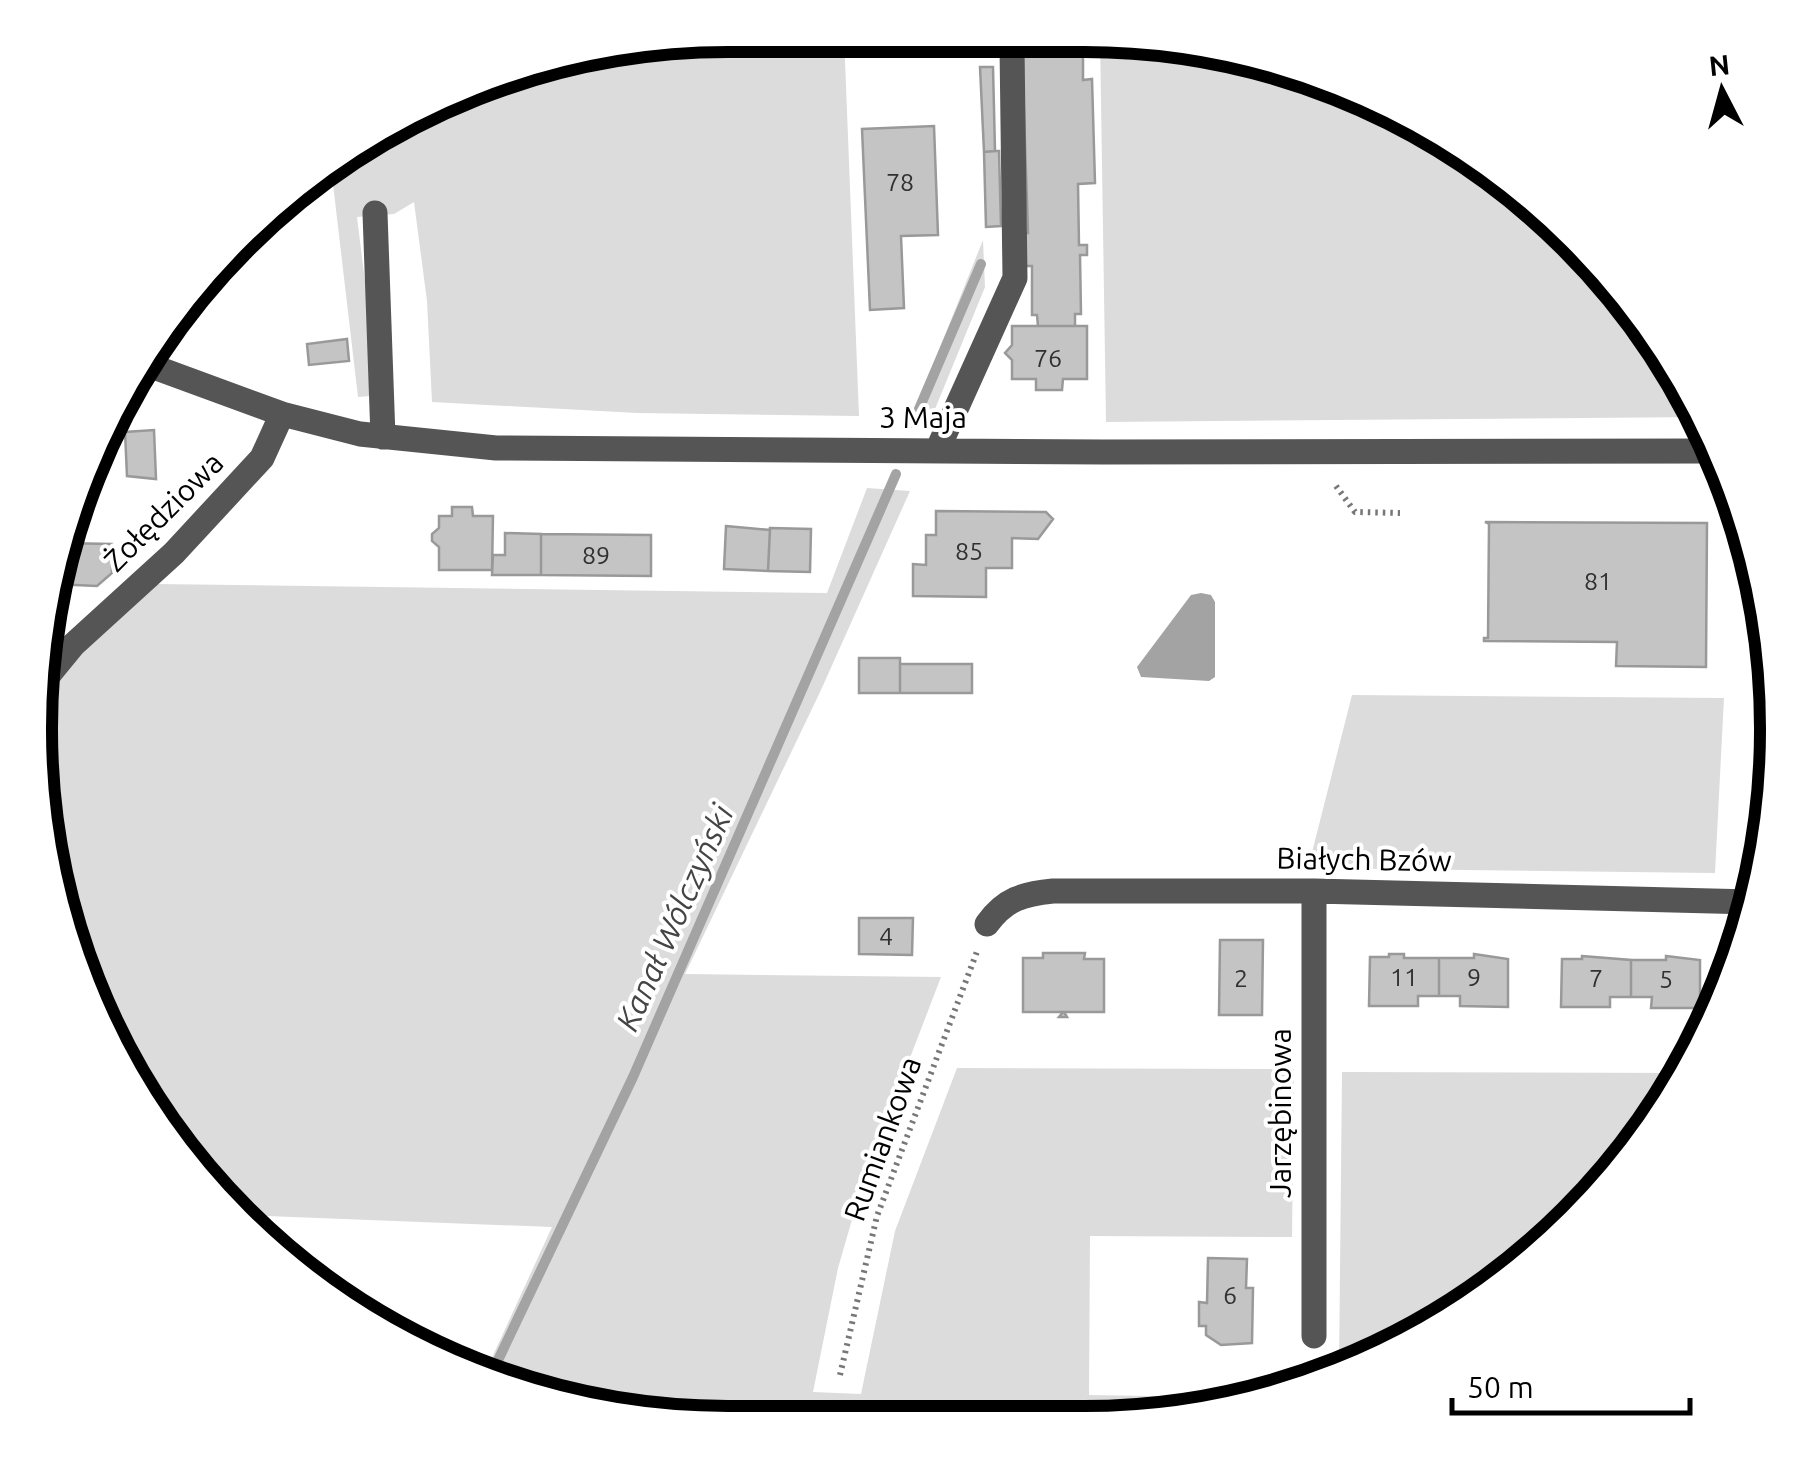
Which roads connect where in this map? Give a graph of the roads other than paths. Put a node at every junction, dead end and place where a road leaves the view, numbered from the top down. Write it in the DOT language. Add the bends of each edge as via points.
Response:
graph roads {
  1 [pos="1012,52"];
  2 [pos="375,213"];
  3 [pos="157,368"];
  4 [pos="282,414"];
  5 [pos="383,437"];
  6 [pos="937,450"];
  7 [pos="1699,450"];
  8 [pos="56,667"];
  9 [pos="1314,891"];
  10 [pos="1736,903"];
  11 [pos="987,924"];
  12 [pos="1314,1336"];
  1 -- 6 [label="street" via="1015,278"];
  2 -- 5 [label="street"];
  3 -- 4 [label="street, 3 Maja"];
  4 -- 5 [label="street, 3 Maja"];
  4 -- 8 [label="street, Żołędziowa" via="262,458"];
  5 -- 6 [label="street, 3 Maja" via="496,448"];
  6 -- 7 [label="street, 3 Maja"];
  9 -- 10 [label="street, Białych Bzów"];
  9 -- 11 [label="street, Białych Bzów" via="1053,891 1013,898"];
  9 -- 12 [label="street, Jarzębinowa"];
}
